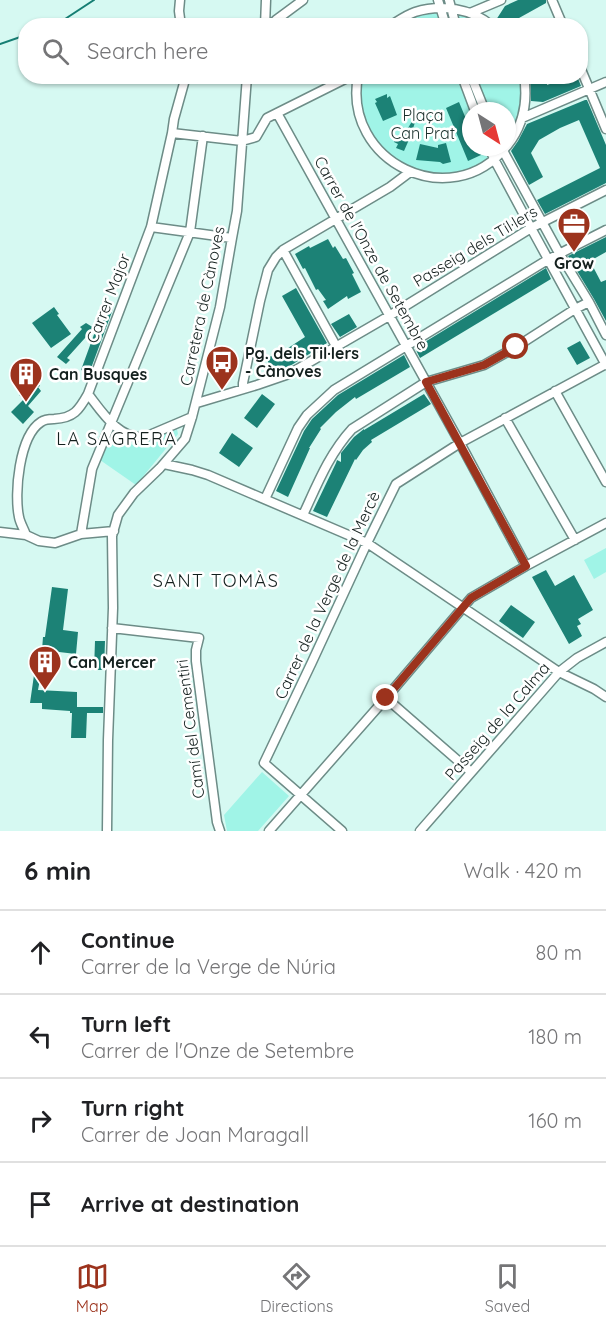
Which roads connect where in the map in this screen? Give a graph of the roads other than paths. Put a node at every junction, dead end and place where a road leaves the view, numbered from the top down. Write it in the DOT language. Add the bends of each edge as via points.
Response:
graph roads {
  1 [pos="180,0"];
  2 [pos="266,0"];
  3 [pos="303,0"];
  4 [pos="501,0"];
  5 [pos="552,0"];
  6 [pos="439,4"];
  7 [pos="450,4"];
  8 [pos="470,13"];
  9 [pos="180,18"];
  10 [pos="265,18"];
  11 [pos="279,18"];
  12 [pos="404,18"];
  13 [pos="481,18"];
  14 [pos="560,18"];
  15 [pos="606,82"];
  16 [pos="184,84"];
  17 [pos="246,84"];
  18 [pos="335,84"];
  19 [pos="357,84"];
  20 [pos="465,84"];
  21 [pos="474,84"];
  22 [pos="525,84"];
  23 [pos="588,84"];
  24 [pos="590,89"];
  25 [pos="472,102"];
  26 [pos="481,102"];
  27 [pos="277,113"];
  28 [pos="522,118"];
  29 [pos="606,129"];
  30 [pos="516,131"];
  31 [pos="172,133"];
  32 [pos="203,136"];
  33 [pos="242,141"];
  34 [pos="493,156"];
  35 [pos="497,156"];
  36 [pos="508,156"];
  37 [pos="494,159"];
  38 [pos="410,172"];
  39 [pos="606,190"];
  40 [pos="336,219"];
  41 [pos="542,222"];
  42 [pos="151,227"];
  43 [pos="531,228"];
  44 [pos="606,230"];
  45 [pos="190,232"];
  46 [pos="232,238"];
  47 [pos="283,250"];
  48 [pos="559,253"];
  49 [pos="549,259"];
  50 [pos="589,302"];
  51 [pos="575,309"];
  52 [pos="389,316"];
  53 [pos="606,335"];
  54 [pos="336,346"];
  55 [pos="406,346"];
  56 [pos="606,364"];
  57 [pos="426,382"];
  58 [pos="243,388"];
  59 [pos="555,391"];
  60 [pos="88,394"];
  61 [pos="196,402"];
  62 [pos="192,417"];
  63 [pos="505,418"];
  64 [pos="111,424"];
  65 [pos="460,442"];
  66 [pos="164,464"];
  67 [pos="606,482"];
  68 [pos="265,499"];
  69 [pos="303,515"];
  70 [pos="606,523"];
  71 [pos="114,531"];
  72 [pos="0,532"];
  73 [pos="81,534"];
  74 [pos="26,535"];
  75 [pos="575,540"];
  76 [pos="367,543"];
  77 [pos="526,566"];
  78 [pos="463,606"];
  79 [pos="112,628"];
  80 [pos="606,642"];
  81 [pos="559,672"];
  82 [pos="606,697"];
  83 [pos="386,698"];
  84 [pos="471,772"];
  85 [pos="302,795"];
  86 [pos="107,831"];
  87 [pos="220,831"];
  88 [pos="269,831"];
  89 [pos="342,831"];
  90 [pos="420,831"];
  1 -- 9 [label="street"];
  2 -- 10 [label="street"];
  3 -- 11 [label="street"];
  4 -- 8 [label="street"];
  5 -- 14 [label="street"];
  6 -- 7 [label="street"];
  6 -- 12 [label="street"];
  7 -- 8 [label="street"];
  8 -- 13 [label="street"];
  15 -- 24 [label="street"];
  16 -- 31 [label="street, Carrer Major"];
  17 -- 33 [label="street, Carretera de Cànoves"];
  18 -- 27 [label="street"];
  19 -- 38 [label="street" via="357,111 363,128 379,152"];
  20 -- 25 [label="street"];
  21 -- 26 [label="street"];
  22 -- 28 [label="street"];
  23 -- 24 [label="street"];
  24 -- 28 [label="street"];
  24 -- 29 [label="street"];
  27 -- 33 [label="street" via="267,118 256,137"];
  27 -- 40 [label="street, Carrer de l'Onze de Setembre"];
  28 -- 30 [label="street"];
  31 -- 32 [label="street"];
  31 -- 42 [label="street, Carrer Major"];
  32 -- 33 [label="street"];
  32 -- 45 [label="street"];
  33 -- 46 [label="street, Carretera de Cànoves"];
  34 -- 37 [label="street"];
  35 -- 37 [label="street"];
  36 -- 41 [label="street"];
  37 -- 38 [label="street" via="455,177 435,178"];
  37 -- 43 [label="street"];
  38 -- 40 [label="street"];
  39 -- 41 [label="street, Passeig dels Til·lers"];
  40 -- 47 [label="street"];
  40 -- 52 [label="street, Carrer de l'Onze de Setembre"];
  41 -- 43 [label="street, Passeig dels Til·lers"];
  41 -- 48 [label="street"];
  42 -- 45 [label="street"];
  42 -- 60 [label="street, Carrer Major"];
  43 -- 49 [label="street"];
  43 -- 52 [label="street, Passeig dels Til·lers"];
  44 -- 48 [label="street"];
  45 -- 46 [label="street"];
  45 -- 64 [label="street"];
  46 -- 61 [label="street, Carretera de Cànoves" via="220,308"];
  47 -- 54 [label="street"];
  47 -- 58 [label="street" via="268,270"];
  48 -- 49 [label="street"];
  48 -- 50 [label="street"];
  49 -- 51 [label="street"];
  49 -- 55 [label="street"];
  50 -- 51 [label="street"];
  50 -- 53 [label="street"];
  51 -- 56 [label="street"];
  51 -- 57 [label="street" via="484,365"];
  52 -- 54 [label="street, Passeig dels Til·lers"];
  52 -- 55 [label="street, Carrer de l'Onze de Setembre"];
  54 -- 58 [label="street, Passeig dels Til·lers" via="289,374"];
  55 -- 57 [label="street, Carrer de l'Onze de Setembre"];
  55 -- 68 [label="street" via="351,378 307,415"];
  56 -- 59 [label="street, Carrer de la Verge de la Mercè"];
  57 -- 65 [label="street, Carrer de l'Onze de Setembre"];
  57 -- 69 [label="street" via="343,438"];
  58 -- 61 [label="street, Passeig dels Til·lers"];
  59 -- 63 [label="street, Carrer de la Verge de la Mercè"];
  59 -- 67 [label="street"];
  60 -- 64 [label="street"];
  60 -- 74 [label="street, Carrer Major" via="78,412 62,419 44,419 27,442 19,464 17,494 19,518"];
  61 -- 62 [label="street, Carretera de Cànoves"];
  62 -- 64 [label="street" via="145,438"];
  62 -- 66 [label="street, Carretera de Cànoves" via="185,439"];
  63 -- 65 [label="street, Carrer de la Verge de la Mercè"];
  63 -- 75 [label="street"];
  64 -- 73 [label="street" via="92,469"];
  65 -- 76 [label="street, Carrer de la Verge de la Mercè" via="396,484"];
  65 -- 77 [label="street, Carrer de l'Onze de Setembre"];
  66 -- 68 [label="street" via="208,475"];
  66 -- 71 [label="street, Carretera de Cànoves" via="118,515"];
  68 -- 69 [label="street"];
  69 -- 76 [label="street"];
  70 -- 75 [label="street"];
  71 -- 73 [label="street"];
  71 -- 79 [label="street"];
  72 -- 74 [label="street"];
  73 -- 74 [label="street" via="55,543"];
  75 -- 77 [label="street"];
  76 -- 78 [label="street"];
  76 -- 85 [label="street, Carrer de la Verge de la Mercè" via="264,763"];
  77 -- 78 [label="street"];
  78 -- 81 [label="street"];
  78 -- 83 [label="street"];
  79 -- 86 [label="street"];
  79 -- 87 [label="street, Camí del Cementiri" via="199,638 196,661"];
  80 -- 81 [label="street, Passeig de la Calma"];
  81 -- 82 [label="street"];
  81 -- 84 [label="street, Passeig de la Calma"];
  83 -- 84 [label="street"];
  83 -- 85 [label="street"];
  84 -- 90 [label="street, Passeig de la Calma"];
  85 -- 88 [label="street"];
  85 -- 89 [label="street"];
}
